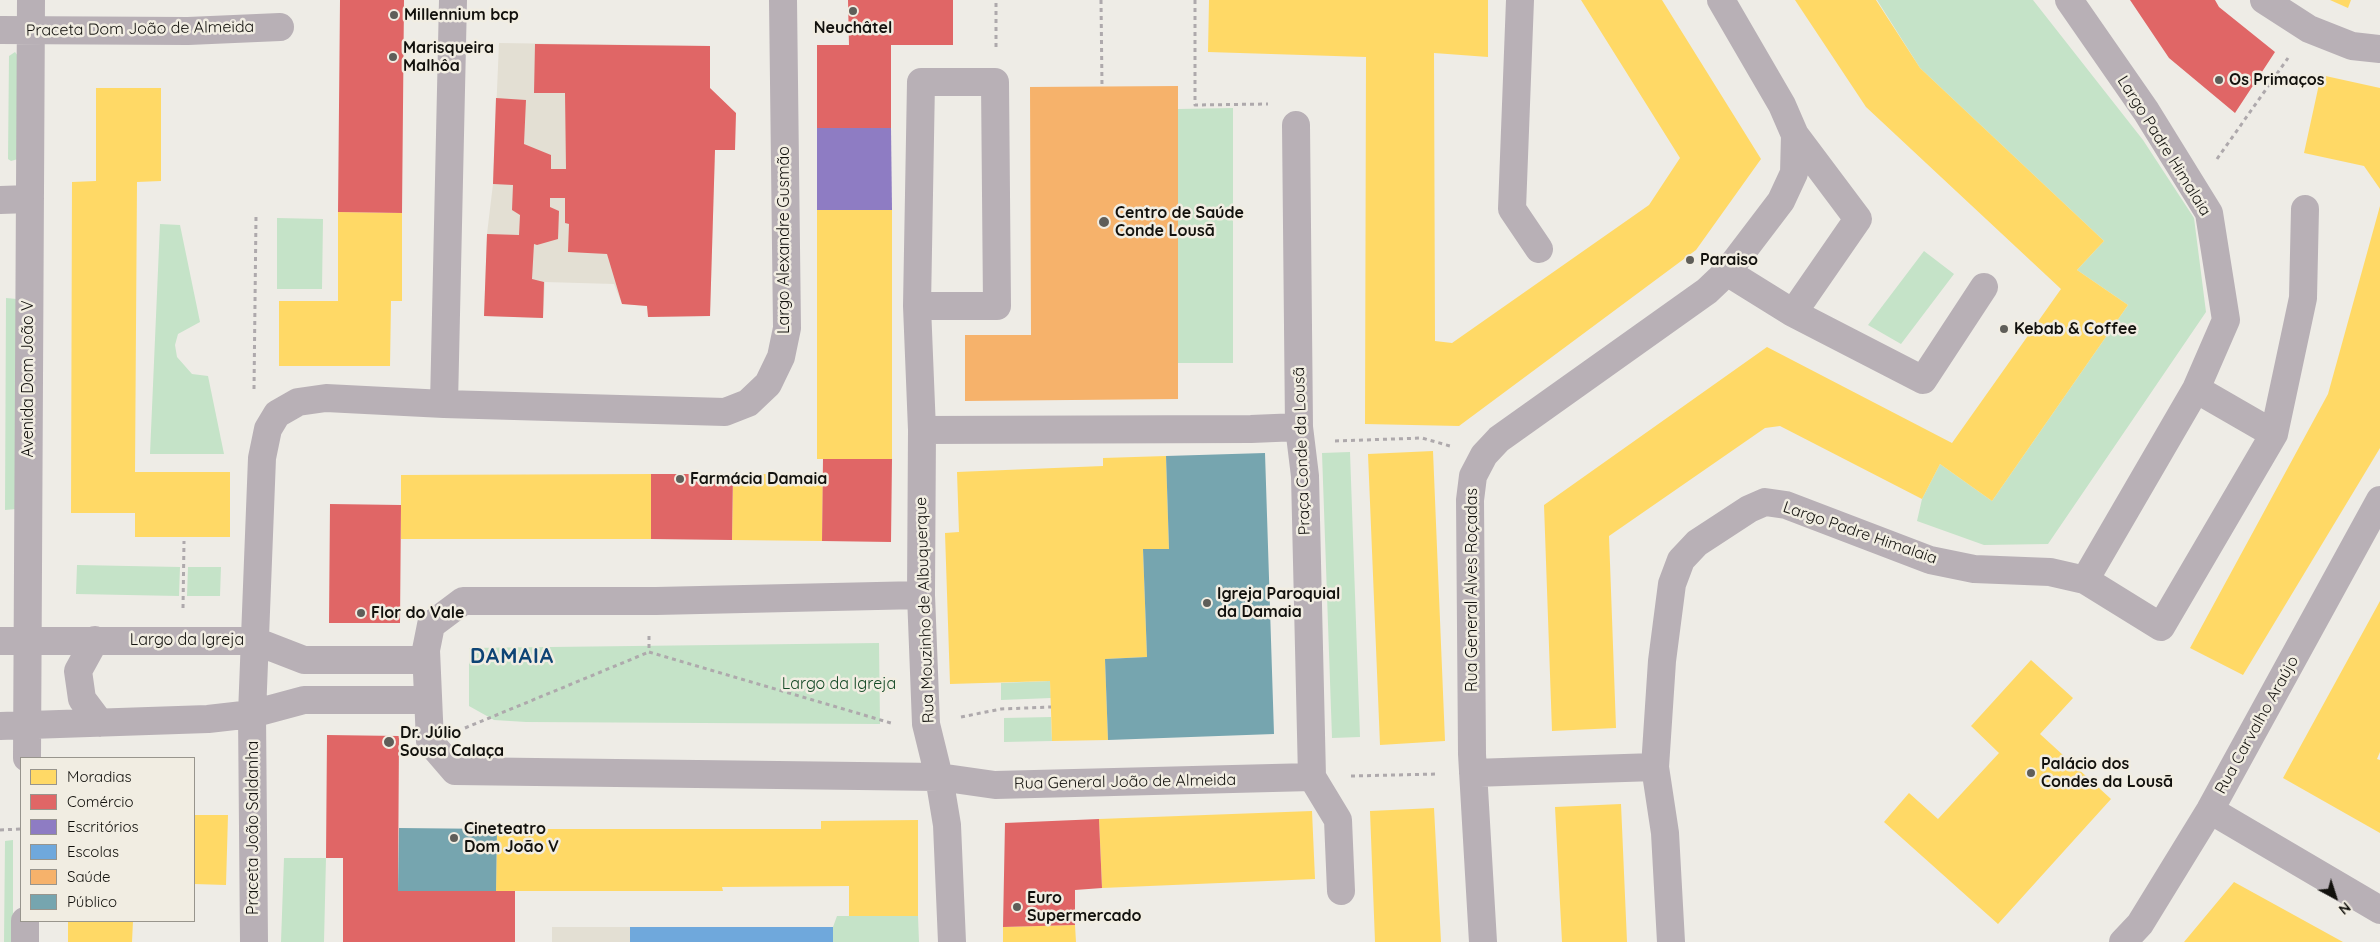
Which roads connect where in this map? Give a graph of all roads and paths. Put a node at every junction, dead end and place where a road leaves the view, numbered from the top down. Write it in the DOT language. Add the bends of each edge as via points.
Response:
graph roads {
  1 [pos="31,0"];
  2 [pos="452,0"];
  3 [pos="783,0"];
  4 [pos="996,0"];
  5 [pos="1101,0"];
  6 [pos="1195,0"];
  7 [pos="1520,0"];
  8 [pos="1721,0"];
  9 [pos="2069,0"];
  10 [pos="2264,0"];
  11 [pos="280,27"];
  12 [pos="2309,29"];
  13 [pos="0,30"];
  14 [pos="30,30"];
  15 [pos="2380,49"];
  16 [pos="995,82"];
  17 [pos="1102,86"];
  18 [pos="1235,104"];
  19 [pos="1296,125"];
  20 [pos="1795,135"];
  21 [pos="2195,190"];
  22 [pos="30,198"];
  23 [pos="0,200"];
  24 [pos="2305,209"];
  25 [pos="256,216"];
  26 [pos="1539,249"];
  27 [pos="1727,272"];
  28 [pos="1984,287"];
  29 [pos="917,306"];
  30 [pos="1793,313"];
  31 [pos="2196,389"];
  32 [pos="444,404"];
  33 [pos="1299,427"];
  34 [pos="268,430"];
  35 [pos="922,430"];
  36 [pos="2274,434"];
  37 [pos="1422,438"];
  38 [pos="1334,441"];
  39 [pos="2380,500"];
  40 [pos="184,541"];
  41 [pos="2085,580"];
  42 [pos="922,595"];
  43 [pos="650,600"];
  44 [pos="94,640"];
  45 [pos="182,640"];
  46 [pos="0,641"];
  47 [pos="27,641"];
  48 [pos="255,641"];
  49 [pos="649,652"];
  50 [pos="426,660"];
  51 [pos="427,700"];
  52 [pos="1051,707"];
  53 [pos="252,714"];
  54 [pos="100,723"];
  55 [pos="926,724"];
  56 [pos="13,726"];
  57 [pos="430,742"];
  58 [pos="26,757"];
  59 [pos="1655,767"];
  60 [pos="1473,773"];
  61 [pos="904,777"];
  62 [pos="939,777"];
  63 [pos="1312,777"];
  64 [pos="2210,810"];
  65 [pos="0,830"];
  66 [pos="20,830"];
  67 [pos="1341,891"];
  68 [pos="2380,910"];
  69 [pos="25,922"];
  70 [pos="25,942"];
  71 [pos="254,942"];
  72 [pos="952,942"];
  73 [pos="1483,942"];
  74 [pos="1671,942"];
  75 [pos="2123,942"];
  1 -- 14 [label="street, Avenida Dom João V"];
  2 -- 32 [label="street"];
  3 -- 32 [label="street, Largo Alexandre Gusmão" via="787,328 781,356 768,384 748,403 725,412"];
  4 -- 16 [label="path"];
  5 -- 17 [label="path"];
  6 -- 18 [label="path" via="1195,105"];
  7 -- 26 [label="street" via="1512,209"];
  8 -- 20 [label="street" via="1782,104"];
  9 -- 21 [label="street, Largo Padre Himalaia"];
  10 -- 12 [label="street"];
  11 -- 14 [label="street, Praceta Dom João de Almeida" via="188,31"];
  12 -- 15 [label="street" via="2352,46"];
  12 -- 21 [label="path"];
  13 -- 14 [label="street, Praceta Dom João de Almeida"];
  14 -- 22 [label="street, Avenida Dom João V"];
  16 -- 29 [label="street, Rua Mouzinho de Albuquerque" via="921,82"];
  16 -- 29 [label="street" via="997,306"];
  19 -- 33 [label="street, Praça Conde da Lousã"];
  20 -- 27 [label="street, Rua General Alves Roçadas" via="1794,173 1781,201"];
  20 -- 30 [label="street" via="1858,219"];
  21 -- 31 [label="street, Largo Padre Himalaia" via="2209,213 2226,320"];
  22 -- 23 [label="street"];
  22 -- 47 [label="street, Avenida Dom João V"];
  24 -- 36 [label="street, Largo Padre Himalaia" via="2304,298"];
  25 -- 34 [label="path" via="253,386"];
  27 -- 30 [label="street"];
  27 -- 60 [label="street, Rua General Alves Roçadas" via="1707,291 1499,439 1484,455 1473,476 1470,510"];
  28 -- 30 [label="street" via="1924,380"];
  29 -- 35 [label="street, Rua Mouzinho de Albuquerque"];
  31 -- 36 [label="street"];
  31 -- 41 [label="street, Largo Padre Himalaia"];
  32 -- 34 [label="street, Largo Alexandre Gusmão" via="326,398 298,402 277,414"];
  33 -- 35 [label="street"];
  33 -- 63 [label="street, Praça Conde da Lousã" via="1305,476"];
  34 -- 48 [label="street, Largo Alexandre Gusmão" via="262,458"];
  35 -- 42 [label="street, Rua Mouzinho de Albuquerque"];
  36 -- 41 [label="street, Largo Padre Himalaia" via="2161,627"];
  37 -- 38 [label="path"];
  39 -- 64 [label="street, Rua Carvalho Araújo"];
  40 -- 45 [label="path"];
  41 -- 59 [label="street, Largo Padre Himalaia" via="2050,572 1974,568 1930,560 1786,505 1765,502 1749,508 1697,543 1681,560 1672,584 1662,661"];
  42 -- 43 [label="street"];
  42 -- 55 [label="street, Rua Mouzinho de Albuquerque"];
  43 -- 49 [label="path"];
  43 -- 50 [label="street" via="463,601 431,625"];
  44 -- 45 [label="street, Largo da Igreja"];
  44 -- 47 [label="street, Largo da Igreja"];
  44 -- 54 [label="street" via="78,671 82,699"];
  45 -- 48 [label="street, Largo da Igreja"];
  46 -- 47 [label="street, Largo da Igreja"];
  47 -- 56 [label="street, Avenida Dom João V"];
  48 -- 50 [label="street, Largo da Igreja" via="304,660"];
  48 -- 53 [label="street, Praceta João Saldanha"];
  49 -- 57 [label="path"];
  49 -- 61 [label="path" via="891,723"];
  50 -- 51 [label="street"];
  51 -- 53 [label="street" via="304,700"];
  51 -- 57 [label="street"];
  52 -- 55 [label="path" via="1001,709"];
  53 -- 54 [label="street" via="182,721"];
  53 -- 71 [label="street, Praceta João Saldanha"];
  54 -- 56 [label="street"];
  55 -- 62 [label="street, Rua Mouzinho de Albuquerque"];
  56 -- 58 [label="street, Avenida Dom João V"];
  57 -- 61 [label="street" via="455,772"];
  59 -- 60 [label="street"];
  59 -- 74 [label="street, Largo Padre Himalaia" via="1665,833"];
  60 -- 63 [label="path"];
  60 -- 73 [label="street, Rua General Alves Roçadas"];
  61 -- 62 [label="street"];
  62 -- 63 [label="street, Rua General João de Almeida" via="995,785"];
  62 -- 72 [label="street, Rua Mouzinho de Albuquerque" via="948,824"];
  63 -- 67 [label="street" via="1338,820"];
  64 -- 68 [label="street"];
  64 -- 75 [label="street, Rua Carvalho Araújo" via="2140,924"];
  65 -- 66 [label="path"];
  69 -- 70 [label="street"];
}
